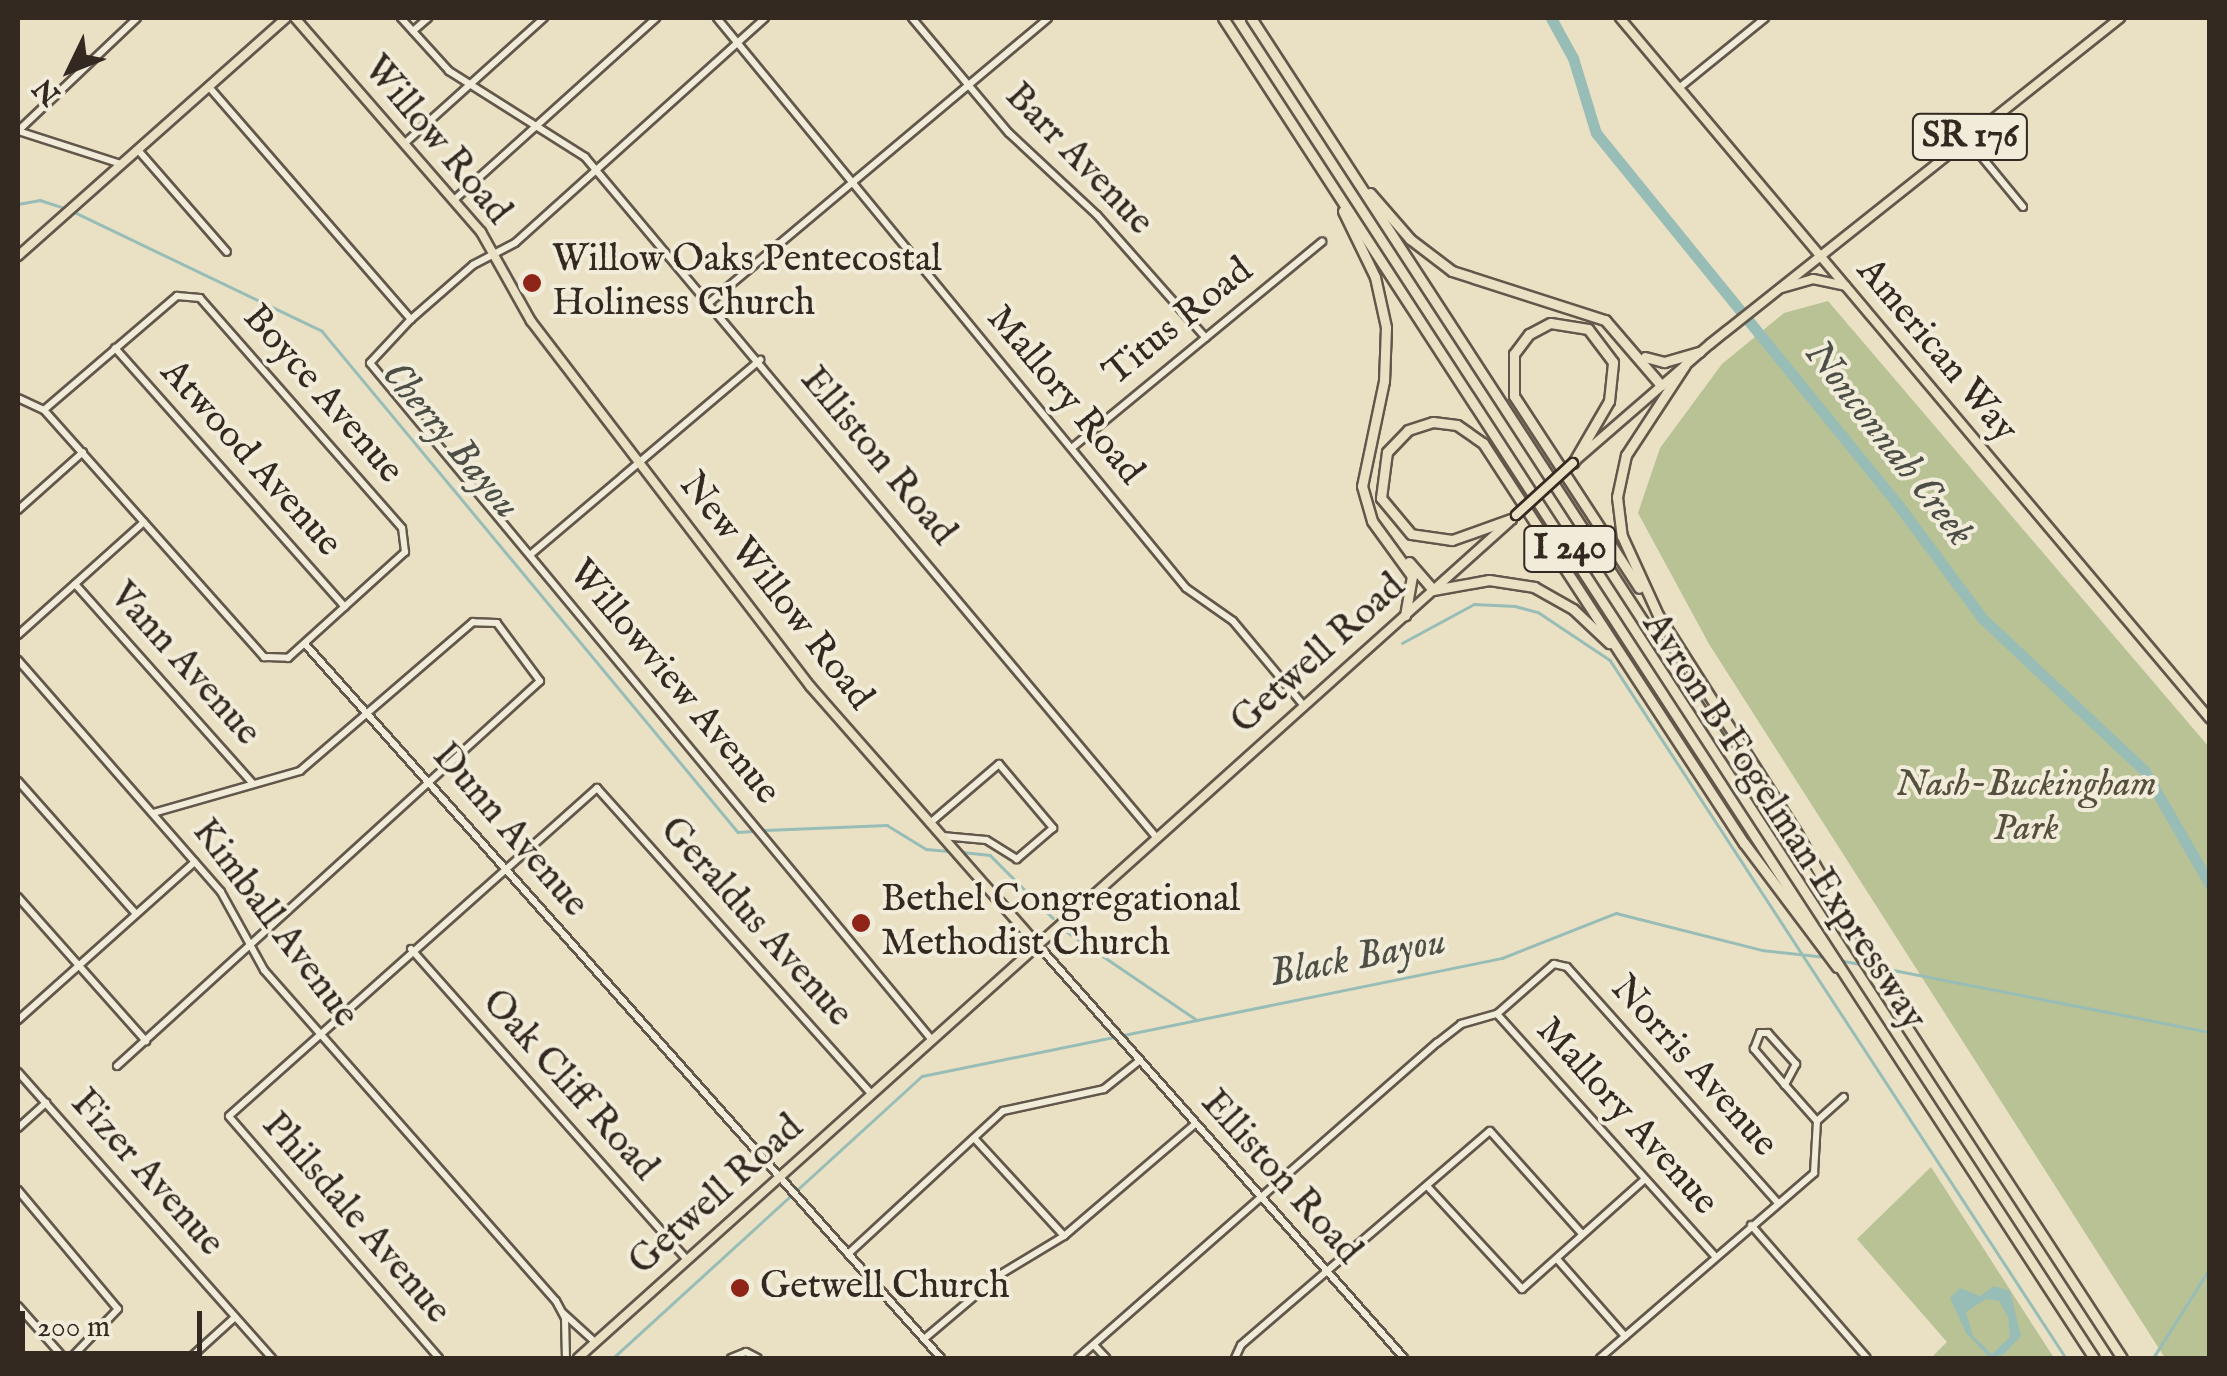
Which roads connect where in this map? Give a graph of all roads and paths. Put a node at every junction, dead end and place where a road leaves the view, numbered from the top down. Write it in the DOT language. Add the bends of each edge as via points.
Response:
graph roads {
  1 [pos="137,18"];
  2 [pos="286,18"];
  3 [pos="294,18"];
  4 [pos="401,18"];
  5 [pos="428,18"];
  6 [pos="544,18"];
  7 [pos="656,18"];
  8 [pos="717,18"];
  9 [pos="765,18"];
  10 [pos="912,18"];
  11 [pos="1048,18"];
  12 [pos="1223,18"];
  13 [pos="1251,18"];
  14 [pos="1620,18"];
  15 [pos="1765,18"];
  16 [pos="2115,19"];
  17 [pos="413,31"];
  18 [pos="736,44"];
  19 [pos="470,84"];
  20 [pos="968,84"];
  21 [pos="209,87"];
  22 [pos="1680,88"];
  23 [pos="537,123"];
  24 [pos="18,131"];
  25 [pos="1968,139"];
  26 [pos="405,143"];
  27 [pos="138,150"];
  28 [pos="121,164"];
  29 [pos="1321,168"];
  30 [pos="596,170"];
  31 [pos="1354,176"];
  32 [pos="851,184"];
  33 [pos="454,200"];
  34 [pos="2022,206"];
  35 [pos="1322,242"];
  36 [pos="227,252"];
  37 [pos="496,255"];
  38 [pos="18,256"];
  39 [pos="1820,256"];
  40 [pos="1846,286"];
  41 [pos="1778,290"];
  42 [pos="710,302"];
  43 [pos="411,319"];
  44 [pos="1206,338"];
  45 [pos="114,348"];
  46 [pos="1700,352"];
  47 [pos="1639,353"];
  48 [pos="760,360"];
  49 [pos="1685,364"];
  50 [pos="1661,385"];
  51 [pos="18,398"];
  52 [pos="44,410"];
  53 [pos="1072,447"];
  54 [pos="83,452"];
  55 [pos="638,462"];
  56 [pos="1573,463"];
  57 [pos="18,510"];
  58 [pos="1513,517"];
  59 [pos="144,522"];
  60 [pos="1395,551"];
  61 [pos="530,554"];
  62 [pos="75,584"];
  63 [pos="1433,590"];
  64 [pos="345,608"];
  65 [pos="1404,615"];
  66 [pos="1658,615"];
  67 [pos="18,635"];
  68 [pos="304,644"];
  69 [pos="18,660"];
  70 [pos="1650,698"];
  71 [pos="1304,706"];
  72 [pos="368,713"];
  73 [pos="2210,720"];
  74 [pos="18,781"];
  75 [pos="252,783"];
  76 [pos="431,785"];
  77 [pos="154,813"];
  78 [pos="930,823"];
  79 [pos="940,836"];
  80 [pos="1156,837"];
  81 [pos="195,862"];
  82 [pos="504,866"];
  83 [pos="18,897"];
  84 [pos="136,914"];
  85 [pos="1842,929"];
  86 [pos="1037,944"];
  87 [pos="410,949"];
  88 [pos="250,950"];
  89 [pos="79,967"];
  90 [pos="1850,980"];
  91 [pos="1497,1014"];
  92 [pos="18,1020"];
  93 [pos="317,1033"];
  94 [pos="932,1040"];
  95 [pos="146,1042"];
  96 [pos="1139,1061"];
  97 [pos="117,1066"];
  98 [pos="18,1072"];
  99 [pos="1786,1085"];
  100 [pos="872,1094"];
  101 [pos="1844,1097"];
  102 [pos="46,1103"];
  103 [pos="1818,1121"];
  104 [pos="1194,1124"];
  105 [pos="18,1128"];
  106 [pos="974,1137"];
  107 [pos="778,1178"];
  108 [pos="1645,1179"];
  109 [pos="1428,1187"];
  110 [pos="18,1190"];
  111 [pos="1260,1199"];
  112 [pos="1778,1203"];
  113 [pos="1751,1225"];
  114 [pos="1582,1234"];
  115 [pos="1064,1236"];
  116 [pos="848,1254"];
  117 [pos="1716,1256"];
  118 [pos="687,1260"];
  119 [pos="1557,1260"];
  120 [pos="1325,1270"];
  121 [pos="18,1306"];
  122 [pos="562,1313"];
  123 [pos="235,1317"];
  124 [pos="1625,1336"];
  125 [pos="924,1339"];
  126 [pos="596,1342"];
  127 [pos="1094,1344"];
  128 [pos="68,1358"];
  129 [pos="190,1358"];
  130 [pos="272,1358"];
  131 [pos="439,1358"];
  132 [pos="566,1358"];
  133 [pos="578,1358"];
  134 [pos="731,1358"];
  135 [pos="758,1358"];
  136 [pos="941,1358"];
  137 [pos="1078,1358"];
  138 [pos="1106,1358"];
  139 [pos="1236,1358"];
  140 [pos="1404,1358"];
  141 [pos="1600,1358"];
  142 [pos="1866,1358"];
  143 [pos="2094,1358"];
  144 [pos="2122,1358"];
  1 -- 24 [label="street"];
  2 -- 21 [label="main road"];
  3 -- 26 [label="main road, Willow Road"];
  4 -- 17 [label="street, Elliston Road"];
  5 -- 17 [label="street"];
  6 -- 19 [label="street"];
  7 -- 23 [label="street"];
  8 -- 18 [label="street, Mallory Road"];
  9 -- 18 [label="street"];
  10 -- 20 [label="street, Barr Avenue"];
  11 -- 20 [label="street"];
  12 -- 29 [label="highway, Avron B Fogelman Expressway / I 240"];
  13 -- 31 [label="highway, Avron B Fogelman Expressway / I 240"];
  14 -- 22 [label="main road, American Way"];
  15 -- 22 [label="street"];
  16 -- 25 [label="main road, Getwell Road / SR 176"];
  17 -- 19 [label="street, Elliston Road"];
  18 -- 30 [label="street"];
  18 -- 32 [label="street, Mallory Road"];
  19 -- 23 [label="street, Elliston Road"];
  19 -- 26 [label="street"];
  20 -- 32 [label="street"];
  20 -- 44 [label="street, Barr Avenue"];
  21 -- 27 [label="main road"];
  21 -- 43 [label="street"];
  22 -- 39 [label="main road, American Way"];
  23 -- 30 [label="street, Elliston Road"];
  23 -- 33 [label="street"];
  24 -- 28 [label="street"];
  25 -- 34 [label="street"];
  25 -- 39 [label="main road, Getwell Road / SR 176"];
  26 -- 33 [label="main road, Willow Road"];
  27 -- 28 [label="main road"];
  27 -- 36 [label="street"];
  28 -- 38 [label="main road"];
  29 -- 60 [label="highway" via="1369,261 1383,310 1386,360 1362,486 1368,514"];
  29 -- 90 [label="highway, Avron B Fogelman Expressway / I 240"];
  30 -- 37 [label="street"];
  30 -- 42 [label="street, Elliston Road"];
  31 -- 47 [label="highway" via="1441,264 1488,287 1584,309"];
  31 -- 85 [label="highway, Avron B Fogelman Expressway / I 240"];
  32 -- 42 [label="street"];
  32 -- 53 [label="street, Mallory Road"];
  33 -- 37 [label="main road, Willow Road"];
  35 -- 44 [label="street, Titus Road"];
  37 -- 43 [label="street" via="473,265"];
  37 -- 55 [label="main road, New Willow Road" via="530,321"];
  39 -- 40 [label="main road, American Way"];
  39 -- 41 [label="main road, Getwell Road / SR 176"];
  40 -- 41 [label="main road" via="1813,279"];
  40 -- 73 [label="main road, American Way"];
  41 -- 46 [label="main road, Getwell Road / SR 176"];
  42 -- 48 [label="street, Elliston Road"];
  43 -- 61 [label="street, Willowview Avenue" via="370,363"];
  44 -- 53 [label="street, Titus Road"];
  45 -- 52 [label="street"];
  45 -- 64 [label="street, Atwood Avenue"];
  45 -- 64 [label="street, Boyce Avenue" via="187,293 200,298 408,540 405,552"];
  46 -- 47 [label="highway" via="1664,362"];
  46 -- 49 [label="main road, Getwell Road / SR 176"];
  47 -- 50 [label="highway"];
  48 -- 55 [label="street"];
  48 -- 80 [label="street, Elliston Road"];
  49 -- 50 [label="main road, Getwell Road / SR 176"];
  49 -- 66 [label="highway" via="1670,395 1631,443 1618,483 1622,536"];
  50 -- 56 [label="main road, Getwell Road / SR 176"];
  51 -- 52 [label="street"];
  52 -- 54 [label="street"];
  53 -- 71 [label="street, Mallory Road" via="1186,588 1234,620"];
  54 -- 57 [label="street"];
  54 -- 59 [label="street"];
  55 -- 61 [label="street"];
  55 -- 78 [label="main road, New Willow Road" via="818,696"];
  56 -- 58 [label="main road, Getwell Road / SR 176, bridge"];
  56 -- 66 [label="highway" via="1609,401 1613,362 1588,330 1550,324 1528,334 1514,354 1514,396"];
  58 -- 63 [label="main road, Getwell Road / SR 176"];
  58 -- 70 [label="highway" via="1452,540 1411,534 1381,498 1379,473 1387,452 1408,430 1432,422 1458,425 1478,438"];
  59 -- 62 [label="street"];
  59 -- 68 [label="street" via="264,657 288,658"];
  60 -- 63 [label="highway"];
  60 -- 65 [label="highway" via="1414,582"];
  61 -- 94 [label="street, Willowview Avenue"];
  62 -- 67 [label="street"];
  62 -- 75 [label="street, Vann Avenue"];
  63 -- 65 [label="main road, Getwell Road"];
  63 -- 70 [label="highway" via="1498,580 1550,594 1598,630"];
  64 -- 68 [label="street"];
  65 -- 71 [label="main road, Getwell Road"];
  66 -- 85 [label="highway" via="1804,845"];
  68 -- 72 [label="street, Dunn Avenue"];
  69 -- 77 [label="street, Kimball Avenue"];
  70 -- 90 [label="highway" via="1806,930"];
  71 -- 80 [label="main road, Getwell Road"];
  72 -- 75 [label="street" via="300,771"];
  72 -- 76 [label="street, Dunn Avenue"];
  72 -- 76 [label="street" via="473,622 486,619 540,680"];
  74 -- 84 [label="street"];
  75 -- 77 [label="street"];
  76 -- 82 [label="street, Dunn Avenue"];
  76 -- 88 [label="street"];
  77 -- 81 [label="street, Kimball Avenue"];
  78 -- 79 [label="main road, New Willow Road"];
  78 -- 79 [label="street" via="994,764 1011,771 1053,828 1018,860 986,840"];
  79 -- 86 [label="main road, New Willow Road"];
  80 -- 86 [label="main road, Getwell Road"];
  81 -- 84 [label="street"];
  81 -- 88 [label="street, Kimball Avenue" via="221,892"];
  82 -- 87 [label="street"];
  82 -- 100 [label="street, Geraldus Avenue" via="597,788"];
  82 -- 107 [label="street, Dunn Avenue"];
  83 -- 89 [label="street"];
  84 -- 89 [label="street"];
  85 -- 144 [label="highway, Avron B Fogelman Expressway / I 240"];
  86 -- 94 [label="main road, Getwell Road"];
  86 -- 96 [label="street, Elliston Road"];
  87 -- 93 [label="street"];
  87 -- 118 [label="street, Oak Cliff Road"];
  88 -- 93 [label="street, Kimball Avenue"];
  88 -- 95 [label="street"];
  89 -- 92 [label="street"];
  89 -- 95 [label="street"];
  90 -- 143 [label="highway, Avron B Fogelman Expressway / I 240"];
  91 -- 108 [label="street, Mallory Avenue"];
  91 -- 111 [label="street" via="1461,1024"];
  91 -- 112 [label="street, Norris Avenue" via="1554,964 1567,967"];
  93 -- 122 [label="street, Kimball Avenue"];
  93 -- 131 [label="street, Philsdale Avenue" via="229,1116"];
  94 -- 100 [label="main road, Getwell Road"];
  95 -- 97 [label="street"];
  96 -- 104 [label="street, Elliston Road"];
  96 -- 106 [label="street" via="1104,1089 1003,1112"];
  98 -- 102 [label="street, Fizer Avenue"];
  99 -- 99 [label="street" via="1796,1064 1768,1033 1760,1033 1754,1050"];
  99 -- 103 [label="street"];
  100 -- 107 [label="main road, Getwell Road"];
  101 -- 103 [label="street"];
  102 -- 105 [label="street"];
  102 -- 123 [label="street, Fizer Avenue"];
  103 -- 112 [label="street" via="1816,1170"];
  104 -- 111 [label="street, Elliston Road"];
  104 -- 115 [label="street"];
  106 -- 115 [label="street"];
  106 -- 116 [label="street"];
  107 -- 116 [label="street, Dunn Avenue"];
  107 -- 118 [label="main road, Getwell Road"];
  108 -- 114 [label="street"];
  108 -- 117 [label="street, Mallory Avenue"];
  109 -- 114 [label="street" via="1490,1131"];
  109 -- 119 [label="street" via="1522,1289"];
  109 -- 120 [label="street"];
  110 -- 128 [label="street" via="118,1309"];
  111 -- 120 [label="street, Elliston Road"];
  111 -- 127 [label="street"];
  112 -- 113 [label="street"];
  113 -- 117 [label="street"];
  113 -- 142 [label="street, Mallory Avenue"];
  114 -- 119 [label="street"];
  115 -- 125 [label="street" via="1001,1274"];
  116 -- 125 [label="street, Dunn Avenue"];
  117 -- 124 [label="street"];
  118 -- 126 [label="main road, Getwell Road"];
  119 -- 124 [label="street"];
  120 -- 139 [label="street" via="1241,1344"];
  120 -- 140 [label="street, Elliston Road"];
  121 -- 128 [label="street"];
  122 -- 126 [label="street, Kimball Avenue"];
  122 -- 132 [label="street"];
  123 -- 129 [label="street"];
  123 -- 130 [label="street, Fizer Avenue"];
  124 -- 141 [label="street"];
  125 -- 136 [label="street, Dunn Avenue"];
  126 -- 133 [label="main road, Getwell Road"];
  127 -- 137 [label="street"];
  127 -- 138 [label="street"];
  134 -- 135 [label="street" via="746,1352"];
}
